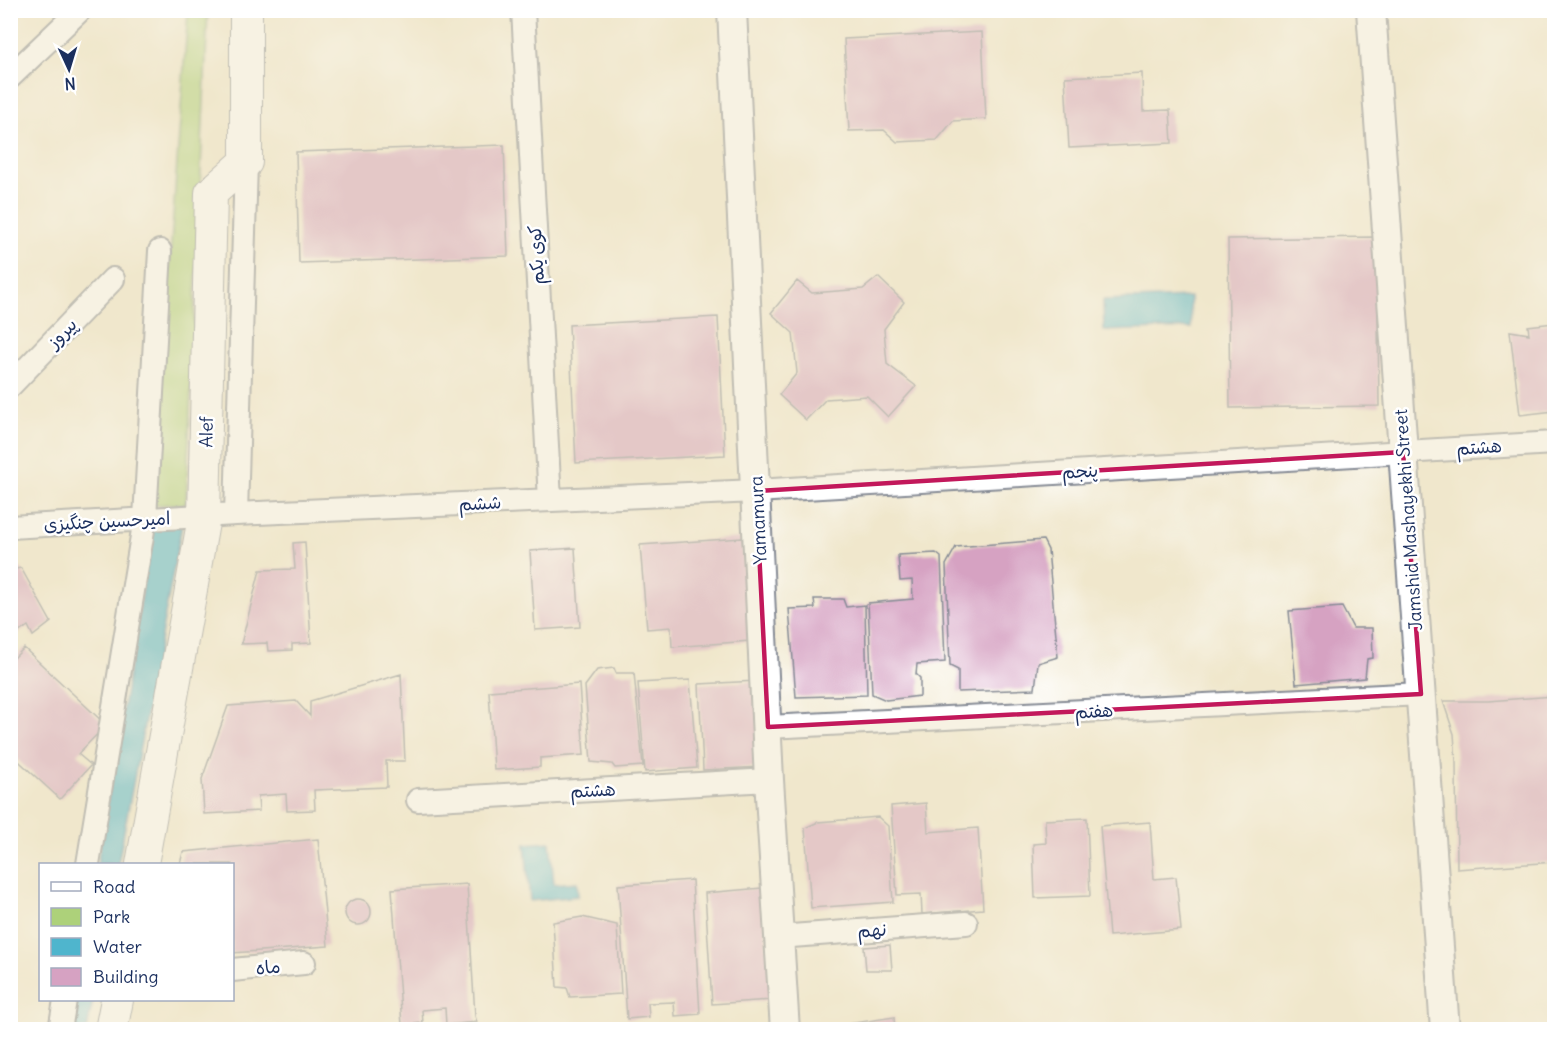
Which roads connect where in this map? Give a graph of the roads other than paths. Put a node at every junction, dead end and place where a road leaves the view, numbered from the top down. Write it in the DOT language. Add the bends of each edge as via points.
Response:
graph roads {
  1 [pos="80,10"];
  2 [pos="246,10"];
  3 [pos="523,10"];
  4 [pos="732,10"];
  5 [pos="1371,10"];
  6 [pos="10,77"];
  7 [pos="246,162"];
  8 [pos="160,251"];
  9 [pos="113,279"];
  10 [pos="10,386"];
  11 [pos="1554,443"];
  12 [pos="1403,452"];
  13 [pos="756,491"];
  14 [pos="550,500"];
  15 [pos="237,514"];
  16 [pos="204,517"];
  17 [pos="145,518"];
  18 [pos="10,527"];
  19 [pos="1420,694"];
  20 [pos="768,727"];
  21 [pos="769,780"];
  22 [pos="418,800"];
  23 [pos="88,863"];
  24 [pos="142,863"];
  25 [pos="966,923"];
  26 [pos="778,937"];
  27 [pos="304,963"];
  28 [pos="234,970"];
  29 [pos="65,1001"];
  30 [pos="117,1001"];
  31 [pos="60,1029"];
  32 [pos="111,1029"];
  33 [pos="785,1029"];
  34 [pos="1445,1029"];
  1 -- 6 [label="street"];
  2 -- 7 [label="main road"];
  3 -- 14 [label="street, کوی یکم"];
  4 -- 13 [label="street, Yamamura"];
  5 -- 12 [label="street, Jamshid Mashayekhi Street"];
  7 -- 15 [label="street"];
  7 -- 16 [label="main road, Alef" via="211,193"];
  8 -- 17 [label="street"];
  9 -- 10 [label="street, پیروز"];
  11 -- 12 [label="street, هشتم"];
  12 -- 13 [label="street, پنجم"];
  12 -- 19 [label="street, Jamshid Mashayekhi Street"];
  13 -- 14 [label="street, ششم"];
  13 -- 20 [label="street, Yamamura"];
  14 -- 15 [label="street, ششم"];
  15 -- 16 [label="street, ششم"];
  16 -- 17 [label="street, امیرحسین چنگیزی"];
  16 -- 24 [label="main road, Alef"];
  17 -- 18 [label="street, امیرحسین چنگیزی"];
  17 -- 23 [label="street"];
  19 -- 20 [label="street, هفتم"];
  19 -- 34 [label="street, Jamshid Mashayekhi Street"];
  20 -- 21 [label="street, Yamamura"];
  21 -- 22 [label="street, هشتم"];
  21 -- 26 [label="street, Yamamura"];
  25 -- 26 [label="street, نهم"];
  26 -- 33 [label="street, Yamamura"];
  27 -- 28 [label="street, ماه"];
  29 -- 31 [label="street"];
  30 -- 32 [label="main road"];
}
